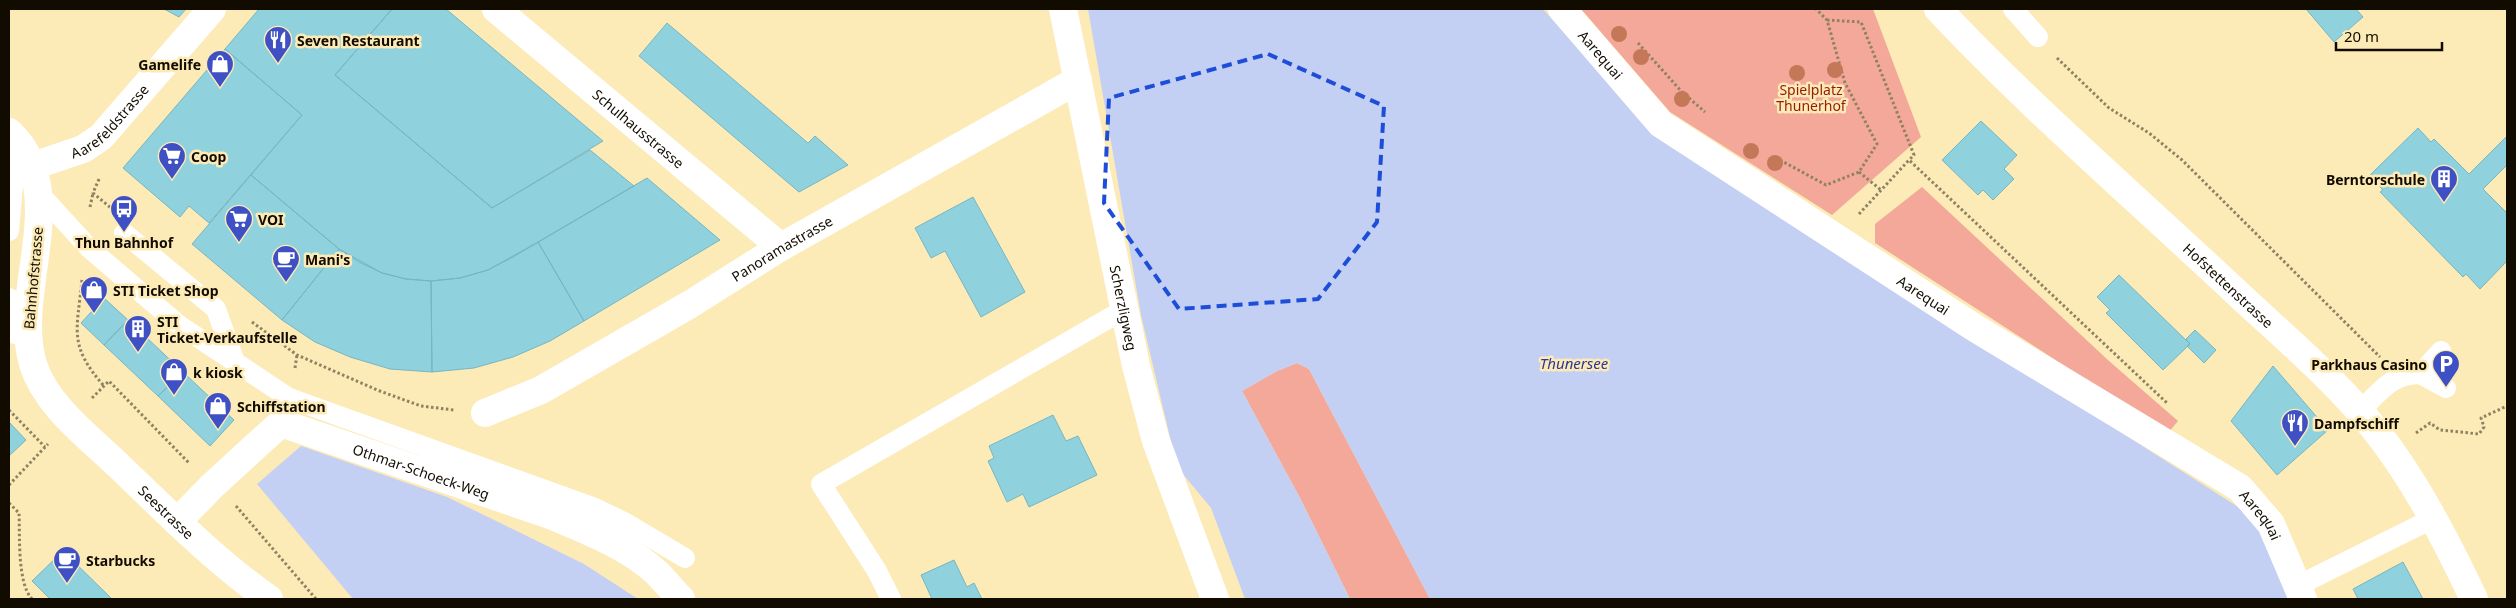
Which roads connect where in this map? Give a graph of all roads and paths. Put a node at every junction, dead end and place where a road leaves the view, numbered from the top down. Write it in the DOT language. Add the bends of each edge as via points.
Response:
graph roads {
  1 [pos="212,9"];
  2 [pos="496,9"];
  3 [pos="1063,9"];
  4 [pos="1562,9"];
  5 [pos="1816,9"];
  6 [pos="1938,9"];
  7 [pos="2013,9"];
  8 [pos="1827,20"];
  9 [pos="1632,37"];
  10 [pos="2038,37"];
  11 [pos="1078,80"];
  12 [pos="1713,118"];
  13 [pos="13,136"];
  14 [pos="1777,158"];
  15 [pos="1909,160"];
  16 [pos="33,166"];
  17 [pos="1859,172"];
  18 [pos="99,178"];
  19 [pos="1881,190"];
  20 [pos="38,192"];
  21 [pos="93,193"];
  22 [pos="114,211"];
  23 [pos="9,231"];
  24 [pos="124,233"];
  25 [pos="1838,237"];
  26 [pos="86,244"];
  27 [pos="781,247"];
  28 [pos="9,298"];
  29 [pos="1125,309"];
  30 [pos="244,316"];
  31 [pos="18,330"];
  32 [pos="2441,351"];
  33 [pos="2377,352"];
  34 [pos="235,362"];
  35 [pos="2420,374"];
  36 [pos="109,381"];
  37 [pos="104,386"];
  38 [pos="2446,388"];
  39 [pos="2507,406"];
  40 [pos="9,410"];
  41 [pos="285,411"];
  42 [pos="2360,411"];
  43 [pos="485,413"];
  44 [pos="70,419"];
  45 [pos="2416,434"];
  46 [pos="2169,444"];
  47 [pos="45,447"];
  48 [pos="9,485"];
  49 [pos="212,486"];
  50 [pos="9,503"];
  51 [pos="2432,519"];
  52 [pos="177,522"];
  53 [pos="685,558"];
  54 [pos="2297,584"];
  55 [pos="32,599"];
  56 [pos="269,599"];
  57 [pos="316,599"];
  58 [pos="681,599"];
  59 [pos="891,599"];
  60 [pos="1215,599"];
  61 [pos="2474,599"];
  1 -- 16 [label="street, Aarefeldstrasse" via="101,137 83,149"];
  2 -- 27 [label="street, Schulhausstrasse"];
  3 -- 11 [label="street, Scherzligweg"];
  4 -- 25 [label="street, Aarequai" via="1661,124"];
  5 -- 8 [label="path"];
  6 -- 42 [label="street, Hofstettenstrasse"];
  7 -- 10 [label="lane"];
  8 -- 15 [label="path" via="1861,22 1914,154"];
  8 -- 17 [label="path" via="1845,83 1877,144"];
  9 -- 12 [label="path" via="1682,92"];
  10 -- 33 [label="path" via="2109,108 2149,133 2182,160"];
  11 -- 27 [label="street, Panoramastrasse"];
  11 -- 29 [label="street, Scherzligweg"];
  13 -- 16 [label="street, Bahnhofstrasse"];
  13 -- 23 [label="lane"];
  14 -- 17 [label="path" via="1826,185"];
  15 -- 19 [label="path"];
  15 -- 46 [label="path" via="2188,424"];
  16 -- 20 [label="street, Bahnhofstrasse"];
  17 -- 19 [label="path"];
  18 -- 21 [label="path"];
  19 -- 25 [label="path"];
  20 -- 26 [label="lane"];
  20 -- 31 [label="street, Bahnhofstrasse"];
  21 -- 22 [label="path"];
  21 -- 26 [label="path"];
  24 -- 34 [label="lane" via="216,309"];
  25 -- 46 [label="street, Aarequai" via="1975,328"];
  26 -- 34 [label="lane" via="179,325"];
  26 -- 37 [label="path" via="77,338 84,362"];
  27 -- 43 [label="street, Panoramastrasse" via="541,390"];
  28 -- 31 [label="lane"];
  29 -- 59 [label="lane" via="822,484"];
  29 -- 60 [label="street, Scherzligweg" via="1156,442"];
  30 -- 43 [label="path" via="297,355 377,390 421,406"];
  31 -- 44 [label="street, Bahnhofstrasse" via="43,387"];
  32 -- 35 [label="lane"];
  34 -- 41 [label="lane"];
  35 -- 38 [label="lane"];
  35 -- 42 [label="lane" via="2394,378"];
  36 -- 49 [label="path"];
  39 -- 45 [label="path" via="2481,418 2484,427 2479,434 2440,430 2430,423"];
  40 -- 47 [label="path"];
  41 -- 49 [label="street"];
  41 -- 53 [label="lane" via="366,428 595,508"];
  41 -- 58 [label="street, Othmar-Schoeck-Weg" via="590,531 656,572"];
  42 -- 51 [label="street, Hofstettenstrasse" via="2393,455"];
  44 -- 47 [label="path"];
  44 -- 52 [label="street, Seestrasse"];
  46 -- 54 [label="street, Aarequai" via="2240,488 2271,524"];
  47 -- 48 [label="path"];
  49 -- 52 [label="street"];
  49 -- 57 [label="path" via="236,506"];
  50 -- 55 [label="path" via="19,513 22,578 26,594"];
  51 -- 54 [label="lane"];
  51 -- 61 [label="street, Hofstettenstrasse"];
  52 -- 56 [label="street, Seestrasse" via="222,564"];
}
